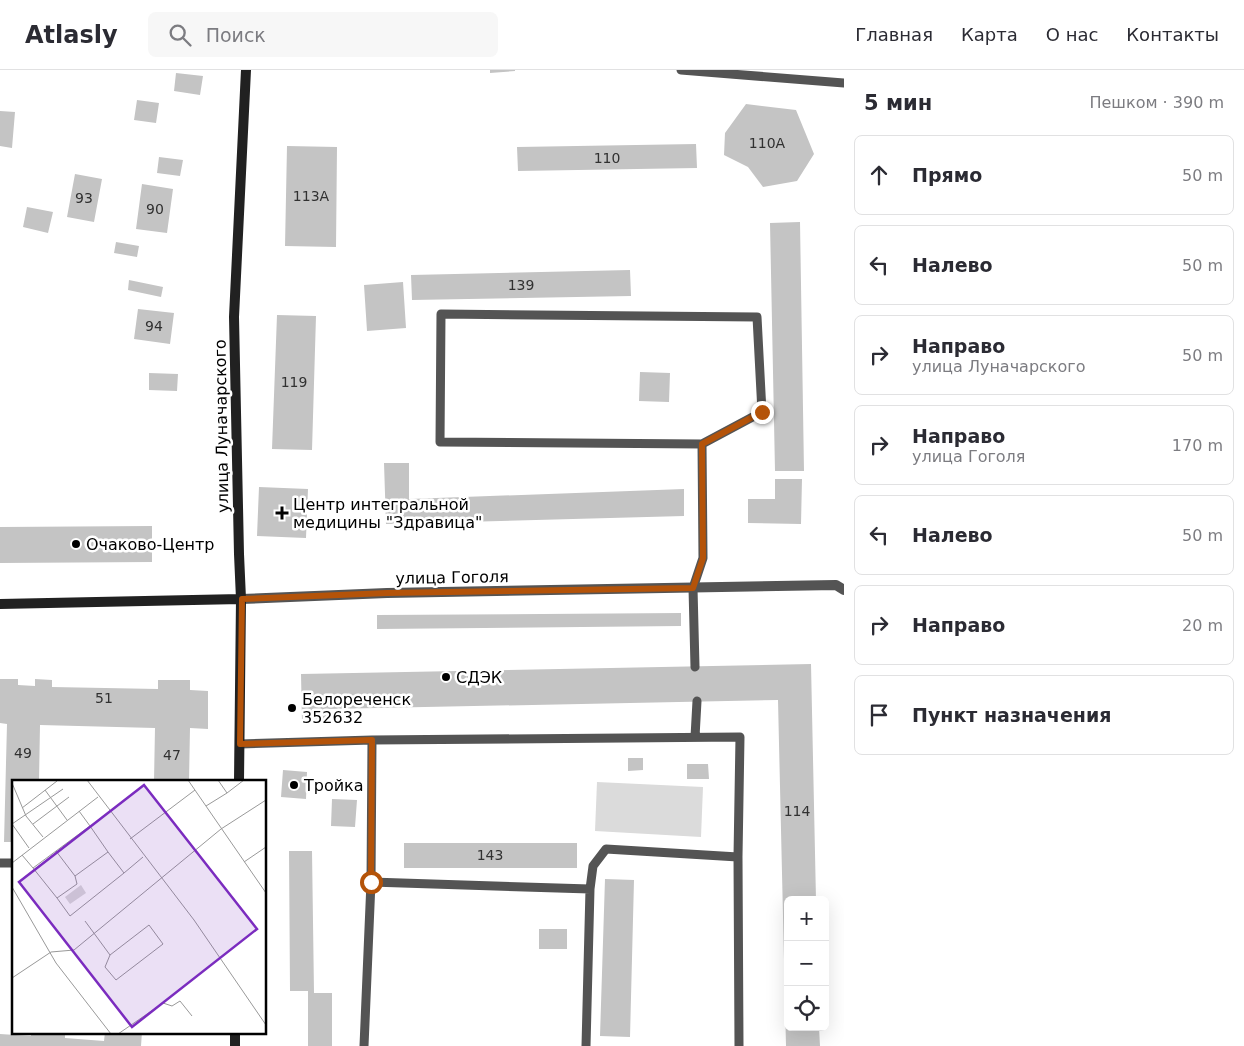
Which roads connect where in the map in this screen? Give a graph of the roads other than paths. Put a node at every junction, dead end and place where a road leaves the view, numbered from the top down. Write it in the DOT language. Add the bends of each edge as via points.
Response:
graph roads {
  1 [pos="246,70"];
  2 [pos="681,70"];
  3 [pos="844,83"];
  4 [pos="702,444"];
  5 [pos="693,588"];
  6 [pos="844,590"];
  7 [pos="242,599"];
  8 [pos="0,604"];
  9 [pos="695,667"];
  10 [pos="697,701"];
  11 [pos="695,737"];
  12 [pos="372,740"];
  13 [pos="240,744"];
  14 [pos="239,780"];
  15 [pos="738,856"];
  16 [pos="371,882"];
  17 [pos="590,889"];
  18 [pos="364,1046"];
  19 [pos="586,1046"];
  20 [pos="740,1046"];
  1 -- 7 [label="street, улица Луначарского" via="234,317"];
  2 -- 3 [label="lane"];
  4 -- 4 [label="lane" via="440,442 441,314 757,317 762,412"];
  4 -- 5 [label="lane" via="703,558"];
  5 -- 6 [label="street, улица Гоголя" via="836,585"];
  5 -- 7 [label="street, улица Гоголя"];
  5 -- 9 [label="lane"];
  7 -- 8 [label="street, улица Гоголя"];
  7 -- 13 [label="street, улица Луначарского"];
  10 -- 11 [label="lane"];
  11 -- 12 [label="lane"];
  11 -- 15 [label="lane" via="740,737"];
  12 -- 13 [label="lane"];
  12 -- 16 [label="lane"];
  13 -- 14 [label="street, улица Луначарского"];
  15 -- 17 [label="lane" via="606,849 592,866"];
  15 -- 20 [label="lane"];
  16 -- 17 [label="lane"];
  16 -- 18 [label="lane"];
  17 -- 19 [label="lane"];
}
